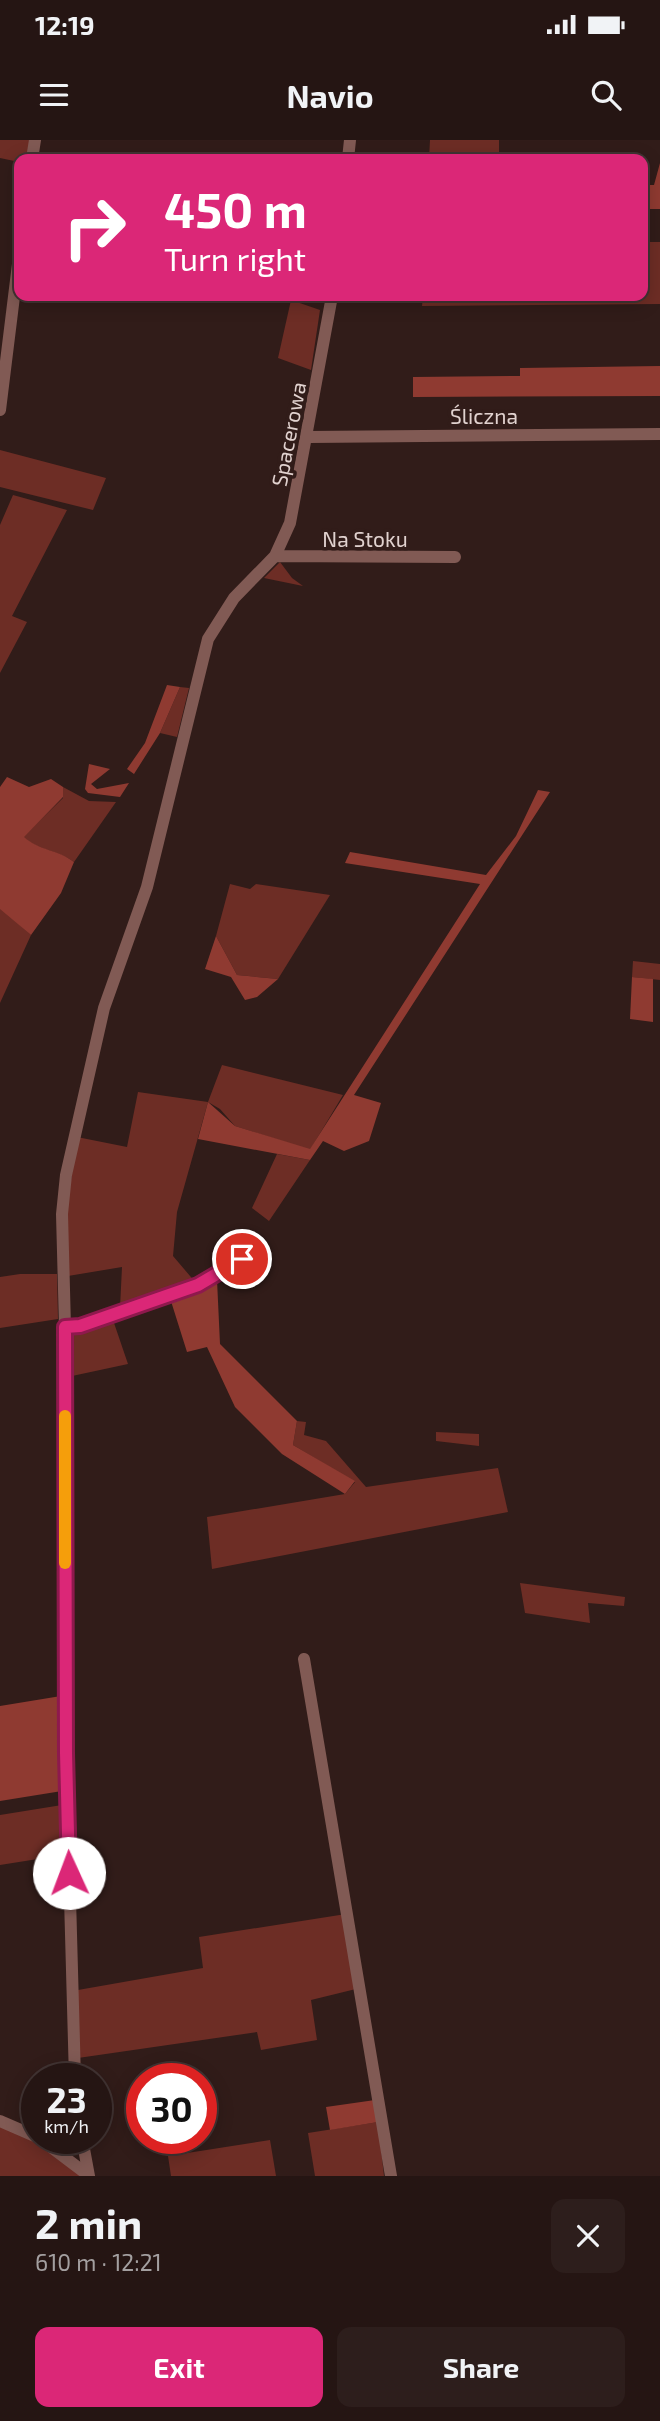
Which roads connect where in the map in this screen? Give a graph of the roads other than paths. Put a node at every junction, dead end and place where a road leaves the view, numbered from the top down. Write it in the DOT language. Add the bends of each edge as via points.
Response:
graph roads {
  1 [pos="14,297"];
  2 [pos="331,301"];
  3 [pos="0,410"];
  4 [pos="660,434"];
  5 [pos="309,437"];
  6 [pos="275,556"];
  7 [pos="455,557"];
  8 [pos="260,1246"];
  9 [pos="65,1327"];
  10 [pos="304,1659"];
  11 [pos="75,2063"];
  12 [pos="0,2121"];
  13 [pos="21,2130"];
  14 [pos="60,2154"];
  15 [pos="85,2154"];
  16 [pos="88,2175"];
  17 [pos="391,2176"];
  1 -- 3 [label="street"];
  2 -- 5 [label="street, Spacerowa"];
  4 -- 5 [label="street, Śliczna"];
  5 -- 6 [label="street, Spacerowa" via="290,523"];
  6 -- 7 [label="street, Na Stoku"];
  6 -- 9 [label="street, Spacerowa" via="234,598 208,639 147,887 100,1021 65,1175"];
  8 -- 9 [label="street" via="198,1285 80,1326"];
  9 -- 11 [label="street, Spacerowa" via="66,1753"];
  10 -- 17 [label="street"];
  12 -- 13 [label="street"];
  14 -- 16 [label="street"];
  15 -- 16 [label="street"];
}
